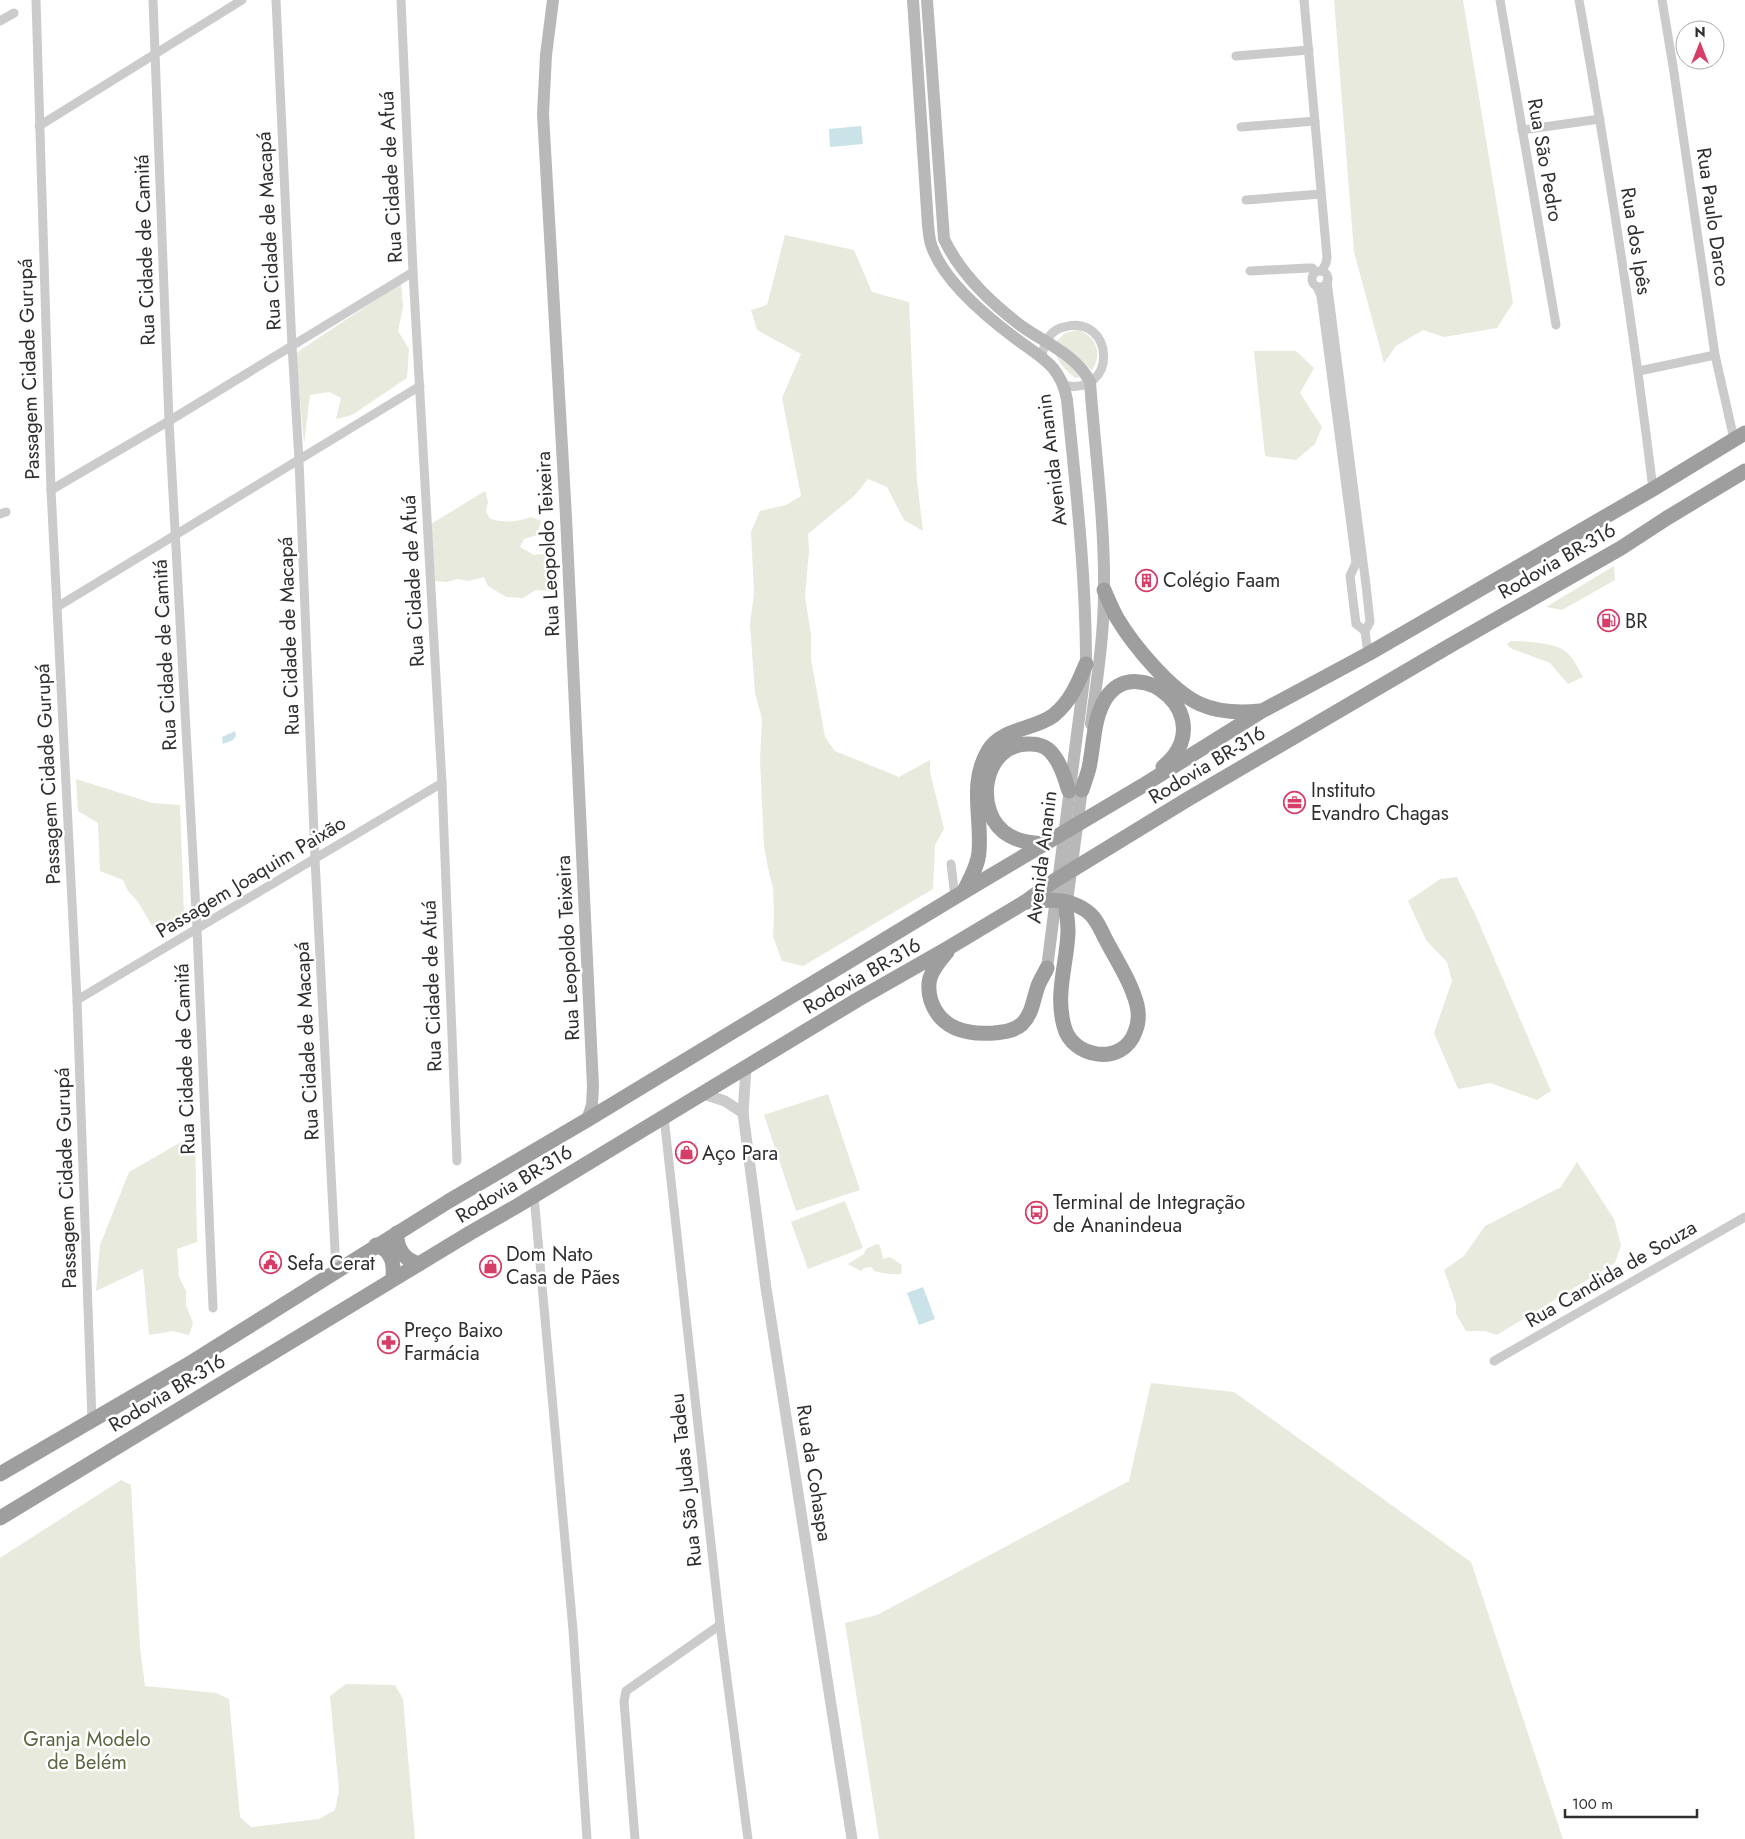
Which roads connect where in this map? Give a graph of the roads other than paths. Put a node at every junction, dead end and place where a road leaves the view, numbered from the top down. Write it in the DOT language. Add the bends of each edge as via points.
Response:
graph roads {
  1 [pos="36,0"];
  2 [pos="153,0"];
  3 [pos="242,0"];
  4 [pos="276,0"];
  5 [pos="401,0"];
  6 [pos="553,0"];
  7 [pos="913,0"];
  8 [pos="927,0"];
  9 [pos="1304,0"];
  10 [pos="1500,0"];
  11 [pos="1579,0"];
  12 [pos="1662,0"];
  13 [pos="14,13"];
  14 [pos="0,21"];
  15 [pos="1309,50"];
  16 [pos="155,55"];
  17 [pos="1236,56"];
  18 [pos="1600,119"];
  19 [pos="1315,122"];
  20 [pos="39,126"];
  21 [pos="1241,127"];
  22 [pos="1522,130"];
  23 [pos="1321,194"];
  24 [pos="1246,200"];
  25 [pos="1250,271"];
  26 [pos="1319,271"];
  27 [pos="413,272"];
  28 [pos="1327,281"];
  29 [pos="1317,286"];
  30 [pos="1556,326"];
  31 [pos="1046,341"];
  32 [pos="292,346"];
  33 [pos="1715,355"];
  34 [pos="1042,356"];
  35 [pos="1639,370"];
  36 [pos="1090,382"];
  37 [pos="1063,384"];
  38 [pos="420,386"];
  39 [pos="169,421"];
  40 [pos="1740,436"];
  41 [pos="299,460"];
  42 [pos="1745,471"];
  43 [pos="1653,489"];
  44 [pos="51,490"];
  45 [pos="176,533"];
  46 [pos="1359,563"];
  47 [pos="1104,590"];
  48 [pos="1368,605"];
  49 [pos="1353,606"];
  50 [pos="57,607"];
  51 [pos="1365,631"];
  52 [pos="1368,654"];
  53 [pos="1086,664"];
  54 [pos="1262,711"];
  55 [pos="442,783"];
  56 [pos="1142,786"];
  57 [pos="1076,791"];
  58 [pos="1044,844"];
  59 [pos="315,859"];
  60 [pos="951,864"];
  61 [pos="959,894"];
  62 [pos="1025,902"];
  63 [pos="1060,909"];
  64 [pos="197,929"];
  65 [pos="950,947"];
  66 [pos="1047,968"];
  67 [pos="77,1000"];
  68 [pos="746,1068"];
  69 [pos="593,1086"];
  70 [pos="703,1094"];
  71 [pos="614,1102"];
  72 [pos="743,1113"];
  73 [pos="664,1117"];
  74 [pos="587,1120"];
  75 [pos="457,1161"];
  76 [pos="534,1196"];
  77 [pos="1745,1217"];
  78 [pos="396,1233"];
  79 [pos="376,1245"];
  80 [pos="419,1264"];
  81 [pos="336,1270"];
  82 [pos="393,1280"];
  83 [pos="213,1308"];
  84 [pos="1494,1361"];
  85 [pos="92,1420"];
  86 [pos="0,1474"];
  87 [pos="0,1518"];
  88 [pos="720,1625"];
  89 [pos="587,1839"];
  90 [pos="635,1839"];
  91 [pos="748,1839"];
  92 [pos="852,1839"];
  1 -- 20 [label="street, Passagem Cidade Gurupá"];
  2 -- 16 [label="street, Rua Cidade de Camitá"];
  3 -- 16 [label="street"];
  4 -- 32 [label="street, Rua Cidade de Macapá"];
  5 -- 27 [label="street, Rua Cidade de Afuá"];
  6 -- 69 [label="main road, Rua Leopoldo Teixeira" via="543,114"];
  7 -- 34 [label="main road, Avenida Ananin" via="929,239 944,268 968,298 994,322"];
  8 -- 31 [label="main road" via="944,239 956,262 974,282 1020,324"];
  9 -- 15 [label="street"];
  10 -- 22 [label="street, Rua São Pedro"];
  11 -- 18 [label="street, Rua dos Ipês"];
  12 -- 33 [label="street, Rua Paulo Darco"];
  13 -- 14 [label="street"];
  15 -- 17 [label="street"];
  15 -- 19 [label="street"];
  16 -- 20 [label="street"];
  16 -- 39 [label="street, Rua Cidade de Camitá"];
  18 -- 22 [label="street"];
  18 -- 35 [label="street, Rua dos Ipês"];
  19 -- 21 [label="street"];
  19 -- 23 [label="street"];
  20 -- 44 [label="street, Passagem Cidade Gurupá"];
  22 -- 30 [label="street, Rua São Pedro"];
  23 -- 24 [label="street"];
  23 -- 26 [label="street" via="1327,257"];
  25 -- 26 [label="street" via="1312,268"];
  26 -- 28 [label="street" via="1327,275"];
  26 -- 29 [label="street" via="1312,280"];
  27 -- 32 [label="street"];
  27 -- 38 [label="street, Rua Cidade de Afuá"];
  28 -- 29 [label="street" via="1323,286"];
  28 -- 46 [label="street"];
  29 -- 46 [label="street"];
  31 -- 34 [label="street"];
  31 -- 36 [label="main road" via="1079,366"];
  31 -- 36 [label="street" via="1052,333 1070,325 1091,330 1102,344 1104,361"];
  32 -- 39 [label="street"];
  32 -- 41 [label="street, Rua Cidade de Macapá"];
  33 -- 35 [label="street"];
  33 -- 40 [label="street, Rua Paulo Darco"];
  34 -- 37 [label="main road, Avenida Ananin"];
  35 -- 43 [label="street, Rua dos Ipês"];
  36 -- 37 [label="street" via="1072,387"];
  36 -- 47 [label="main road, Avenida Ananin"];
  37 -- 53 [label="main road, Avenida Ananin" via="1077,505"];
  38 -- 41 [label="street"];
  38 -- 55 [label="street, Rua Cidade de Afuá"];
  39 -- 44 [label="street"];
  39 -- 45 [label="street, Rua Cidade de Camitá"];
  40 -- 43 [label="highway, Rodovia BR-316"];
  41 -- 45 [label="street"];
  41 -- 59 [label="street, Rua Cidade de Macapá"];
  42 -- 62 [label="highway, Rodovia BR-316" via="1621,548 1188,799"];
  43 -- 52 [label="highway, Rodovia BR-316"];
  44 -- 50 [label="street, Passagem Cidade Gurupá"];
  45 -- 50 [label="street"];
  45 -- 64 [label="street, Rua Cidade de Camitá"];
  46 -- 48 [label="street"];
  46 -- 49 [label="street" via="1350,576"];
  47 -- 54 [label="highway" via="1116,617 1134,643 1182,693 1214,708 1234,712"];
  47 -- 57 [label="main road, Avenida Ananin" via="1101,649"];
  48 -- 49 [label="street"];
  48 -- 51 [label="street" via="1370,622"];
  49 -- 51 [label="street" via="1356,624"];
  50 -- 67 [label="street, Passagem Cidade Gurupá"];
  51 -- 52 [label="street"];
  52 -- 54 [label="highway, Rodovia BR-316"];
  53 -- 57 [label="main road, Avenida Ananin"];
  53 -- 61 [label="highway" via="1067,703 1053,716 999,739 989,748 976,791 977,862"];
  54 -- 56 [label="highway, Rodovia BR-316"];
  55 -- 59 [label="street, Passagem Joaquim Paixão"];
  55 -- 75 [label="street, Rua Cidade de Afuá"];
  56 -- 57 [label="highway" via="1170,761 1184,736 1180,711 1167,695 1141,681 1121,684 1106,698 1095,731 1089,768"];
  56 -- 58 [label="highway, Rodovia BR-316"];
  57 -- 58 [label="highway" via="1054,754 1039,744 1010,746 996,759 988,788 988,808 992,818 1010,836"];
  57 -- 63 [label="main road, Avenida Ananin"];
  58 -- 61 [label="highway, Rodovia BR-316"];
  59 -- 64 [label="street, Passagem Joaquim Paixão"];
  59 -- 81 [label="street, Rua Cidade de Macapá"];
  60 -- 61 [label="street"];
  61 -- 71 [label="highway, Rodovia BR-316"];
  62 -- 63 [label="highway" via="1061,900 1080,906 1093,917 1128,982 1138,1014 1133,1038 1112,1053 1084,1051 1074,1045 1066,1034 1060,996 1068,932"];
  62 -- 65 [label="highway, Rodovia BR-316"];
  63 -- 66 [label="main road, Avenida Ananin"];
  64 -- 67 [label="street, Passagem Joaquim Paixão"];
  64 -- 83 [label="street, Rua Cidade de Camitá"];
  65 -- 66 [label="highway" via="930,979 929,994 941,1020 968,1032 1005,1032 1022,1024 1029,1015 1037,987"];
  65 -- 68 [label="highway, Rodovia BR-316"];
  67 -- 85 [label="street, Passagem Cidade Gurupá"];
  68 -- 70 [label="highway, Rodovia BR-316"];
  68 -- 72 [label="street, Rua da Cohaspa"];
  69 -- 71 [label="main road" via="600,1096"];
  69 -- 74 [label="main road, Rua Leopoldo Teixeira"];
  70 -- 72 [label="street" via="724,1101"];
  70 -- 73 [label="highway, Rodovia BR-316"];
  71 -- 74 [label="highway, Rodovia BR-316"];
  72 -- 92 [label="street, Rua da Cohaspa" via="766,1288"];
  73 -- 76 [label="highway, Rodovia BR-316"];
  73 -- 88 [label="street, Rua São Judas Tadeu"];
  74 -- 78 [label="highway, Rodovia BR-316"];
  76 -- 80 [label="highway, Rodovia BR-316"];
  76 -- 89 [label="street" via="573,1630"];
  77 -- 84 [label="street, Rua Candida de Souza"];
  78 -- 79 [label="highway, Rodovia BR-316"];
  78 -- 80 [label="highway" via="396,1241 403,1254"];
  79 -- 81 [label="highway, Rodovia BR-316"];
  79 -- 82 [label="highway" via="390,1256 394,1265"];
  80 -- 82 [label="highway, Rodovia BR-316"];
  81 -- 85 [label="highway, Rodovia BR-316" via="187,1365"];
  82 -- 87 [label="highway, Rodovia BR-316"];
  85 -- 86 [label="highway, Rodovia BR-316"];
  88 -- 90 [label="street" via="626,1691 624,1696"];
  88 -- 91 [label="street, Rua São Judas Tadeu"];
}
